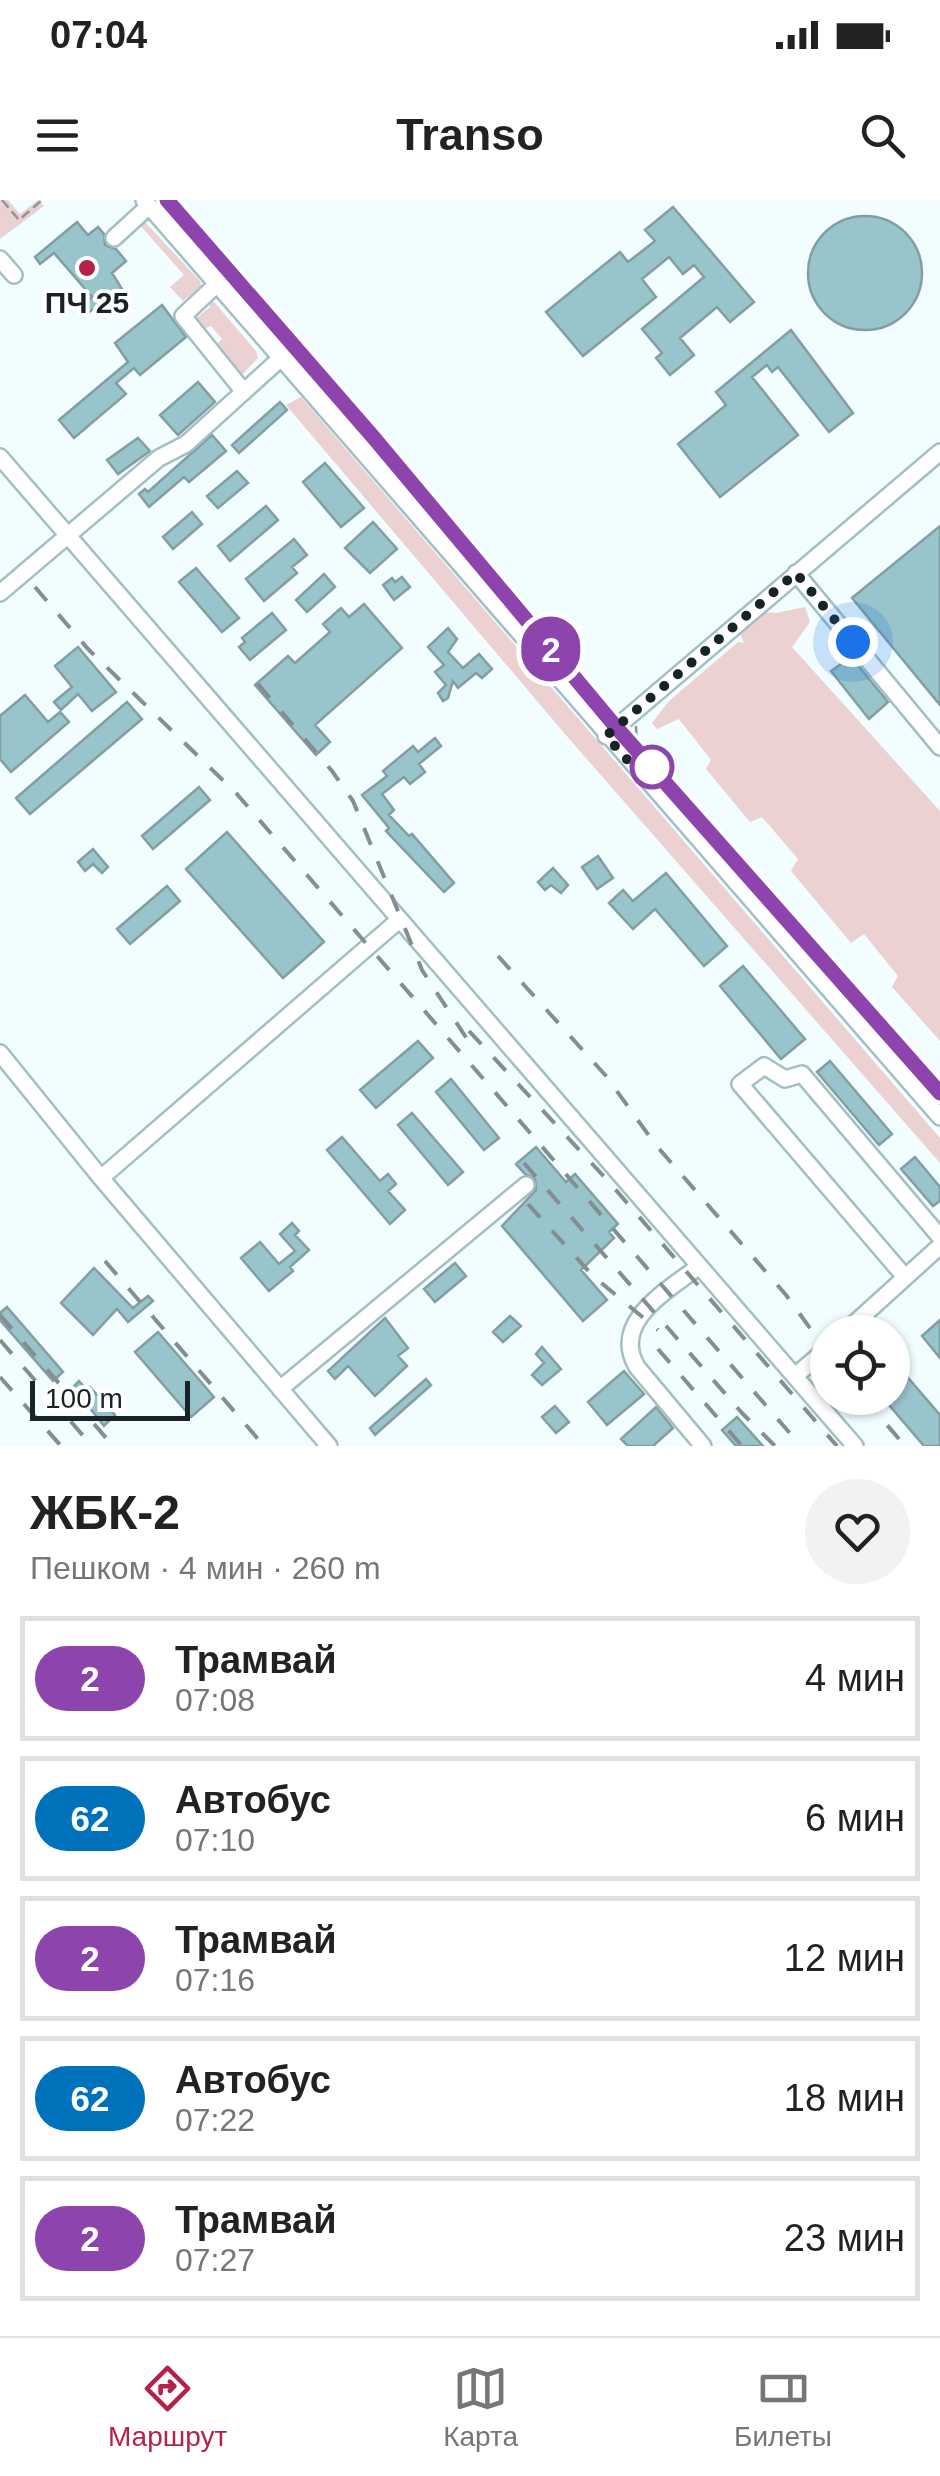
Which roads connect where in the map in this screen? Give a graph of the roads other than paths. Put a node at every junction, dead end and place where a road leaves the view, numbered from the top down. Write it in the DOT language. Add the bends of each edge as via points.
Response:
graph roads {
  1 [pos="146,203"];
  2 [pos="114,238"];
  3 [pos="0,259"];
  4 [pos="14,276"];
  5 [pos="217,284"];
  6 [pos="281,358"];
  7 [pos="244,392"];
  8 [pos="940,452"];
  9 [pos="0,457"];
  10 [pos="67,535"];
  11 [pos="796,573"];
  12 [pos="0,593"];
  13 [pos="606,736"];
  14 [pos="940,746"];
  15 [pos="399,920"];
  16 [pos="0,1054"];
  17 [pos="940,1117"];
  18 [pos="101,1178"];
  19 [pos="526,1185"];
  20 [pos="940,1237"];
  21 [pos="940,1246"];
  22 [pos="700,1266"];
  23 [pos="905,1278"];
  24 [pos="864,1315"];
  25 [pos="810,1363"];
  26 [pos="795,1376"];
  27 [pos="280,1389"];
  28 [pos="330,1446"];
  29 [pos="703,1446"];
  30 [pos="856,1446"];
  1 -- 2 [label="street"];
  1 -- 5 [label="street"];
  3 -- 4 [label="street"];
  5 -- 6 [label="street"];
  5 -- 7 [label="street" via="183,316"];
  6 -- 7 [label="street"];
  6 -- 13 [label="street"];
  7 -- 10 [label="street"];
  8 -- 11 [label="street"];
  9 -- 10 [label="street"];
  10 -- 12 [label="street"];
  10 -- 15 [label="street"];
  11 -- 13 [label="street"];
  11 -- 14 [label="street"];
  13 -- 17 [label="street"];
  15 -- 18 [label="street"];
  15 -- 22 [label="street"];
  16 -- 18 [label="street"];
  18 -- 27 [label="street"];
  19 -- 27 [label="street"];
  20 -- 23 [label="street" via="802,1074 785,1078 764,1066 740,1084"];
  21 -- 23 [label="street"];
  22 -- 26 [label="street"];
  22 -- 29 [label="street" via="643,1312 629,1338 637,1367"];
  23 -- 24 [label="street"];
  25 -- 26 [label="street"];
  26 -- 30 [label="street"];
  27 -- 28 [label="street"];
}
